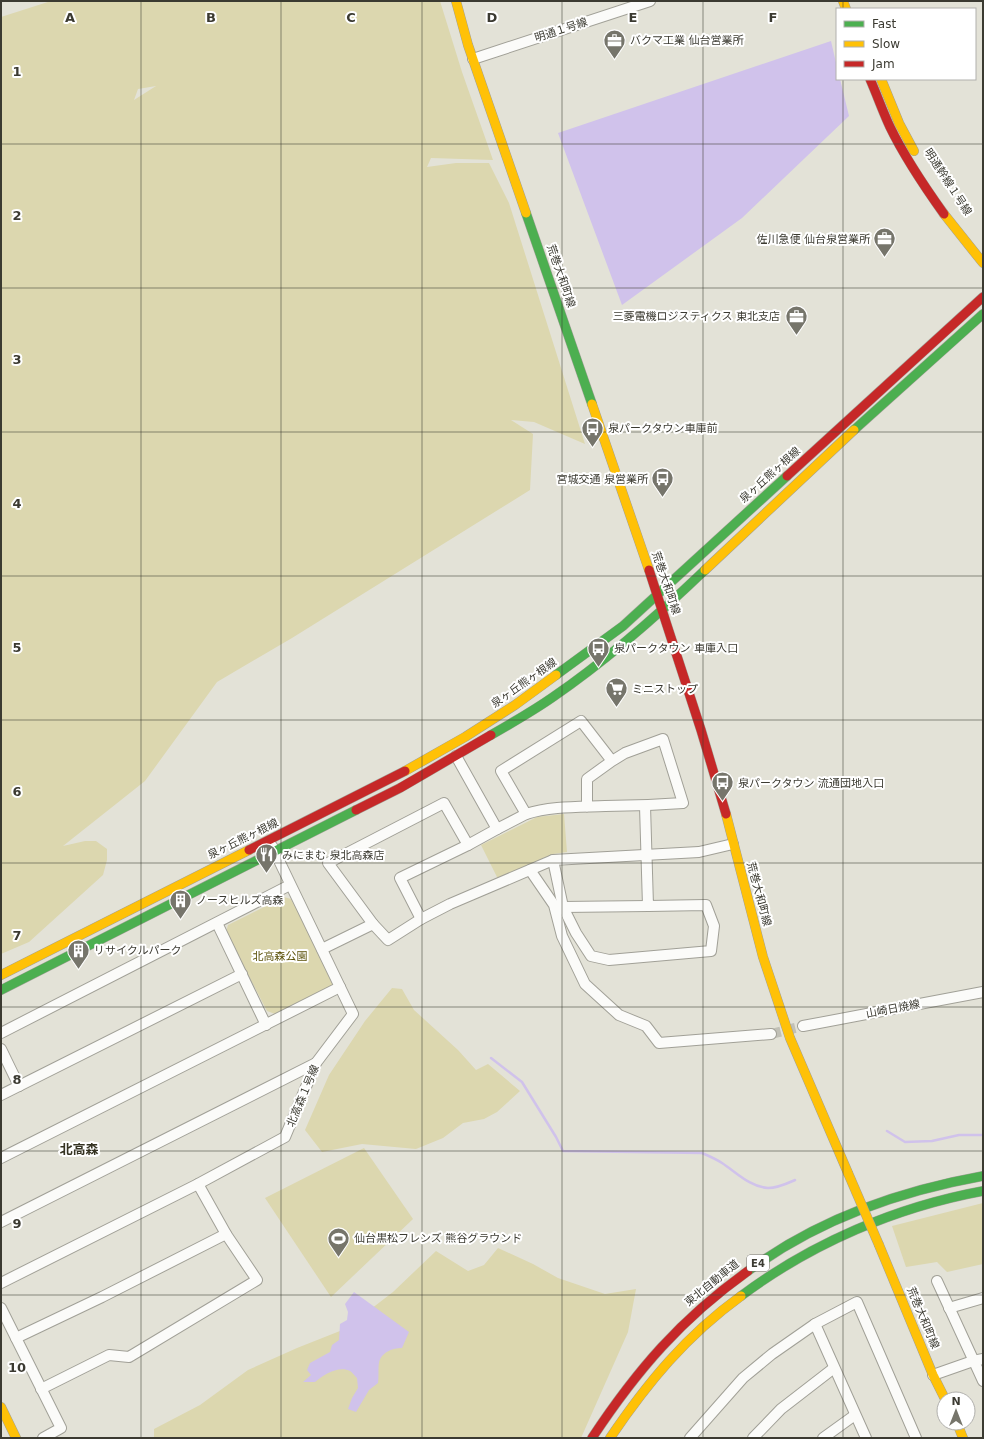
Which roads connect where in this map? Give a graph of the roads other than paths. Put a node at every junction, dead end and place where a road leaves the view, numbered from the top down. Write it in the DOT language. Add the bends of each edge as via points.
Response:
graph roads {
  1 [pos="456,1"];
  2 [pos="650,1"];
  3 [pos="473,59"];
  4 [pos="870,80"];
  5 [pos="881,80"];
  6 [pos="983,249"];
  7 [pos="983,263"];
  8 [pos="983,297"];
  9 [pos="983,314"];
  10 [pos="658,595"];
  11 [pos="663,609"];
  12 [pos="456,756"];
  13 [pos="612,761"];
  14 [pos="645,806"];
  15 [pos="587,807"];
  16 [pos="526,814"];
  17 [pos="497,829"];
  18 [pos="268,839"];
  19 [pos="733,844"];
  20 [pos="468,845"];
  21 [pos="274,852"];
  22 [pos="646,856"];
  23 [pos="553,860"];
  24 [pos="530,870"];
  25 [pos="290,885"];
  26 [pos="648,906"];
  27 [pos="563,907"];
  28 [pos="421,920"];
  29 [pos="217,923"];
  30 [pos="373,924"];
  31 [pos="322,949"];
  32 [pos="242,974"];
  33 [pos="1,975"];
  34 [pos="340,987"];
  35 [pos="1,990"];
  36 [pos="983,992"];
  37 [pos="266,1025"];
  38 [pos="803,1026"];
  39 [pos="1,1034"];
  40 [pos="770,1034"];
  41 [pos="1,1048"];
  42 [pos="316,1064"];
  43 [pos="19,1086"];
  44 [pos="1,1095"];
  45 [pos="1,1158"];
  46 [pos="983,1176"];
  47 [pos="198,1184"];
  48 [pos="983,1191"];
  49 [pos="1,1222"];
  50 [pos="226,1234"];
  51 [pos="937,1281"];
  52 [pos="1,1284"];
  53 [pos="983,1298"];
  54 [pos="1,1308"];
  55 [pos="950,1308"];
  56 [pos="815,1324"];
  57 [pos="16,1338"];
  58 [pos="978,1360"];
  59 [pos="834,1368"];
  60 [pos="933,1375"];
  61 [pos="983,1381"];
  62 [pos="41,1389"];
  63 [pos="941,1391"];
  64 [pos="1,1407"];
  65 [pos="855,1415"];
  66 [pos="912,1436"];
  67 [pos="16,1438"];
  68 [pos="43,1438"];
  69 [pos="592,1438"];
  70 [pos="610,1438"];
  71 [pos="690,1438"];
  72 [pos="753,1438"];
  73 [pos="823,1438"];
  74 [pos="866,1438"];
  1 -- 3 [label="main road, 荒巻大和町線"];
  2 -- 3 [label="street, 明通１号線"];
  3 -- 10 [label="main road, 荒巻大和町線"];
  4 -- 7 [label="main road" via="890,127 915,172 956,231"];
  5 -- 6 [label="main road, 明通幹線１号線" via="899,123 922,167 964,227"];
  8 -- 10 [label="main road, 泉ヶ丘熊ヶ根線"];
  9 -- 11 [label="main road" via="829,453"];
  10 -- 11 [label="main road, 荒巻大和町線"];
  10 -- 18 [label="main road, 泉ヶ丘熊ヶ根線" via="623,626 515,705 465,737 396,776"];
  11 -- 12 [label="main road" via="578,680"];
  11 -- 19 [label="main road, 荒巻大和町線"];
  12 -- 17 [label="street"];
  12 -- 21 [label="main road" via="400,788"];
  13 -- 14 [label="street" via="625,753 663,739 683,803"];
  13 -- 15 [label="street" via="587,779"];
  13 -- 16 [label="street" via="581,721 501,771"];
  14 -- 15 [label="street"];
  14 -- 22 [label="street"];
  15 -- 16 [label="street" via="538,810"];
  16 -- 17 [label="street"];
  17 -- 20 [label="street"];
  18 -- 21 [label="street, 北高森１号線"];
  18 -- 33 [label="main road, 泉ヶ丘熊ヶ根線"];
  19 -- 22 [label="street" via="699,852"];
  19 -- 60 [label="main road, 荒巻大和町線, bridge" via="763,957 790,1038"];
  20 -- 28 [label="street" via="400,878"];
  20 -- 30 [label="street" via="444,803 328,863"];
  21 -- 25 [label="street, 北高森１号線"];
  21 -- 35 [label="main road"];
  22 -- 23 [label="street"];
  22 -- 26 [label="street"];
  23 -- 24 [label="street"];
  23 -- 27 [label="street"];
  24 -- 28 [label="street" via="450,904"];
  24 -- 40 [label="street" via="554,905 562,936 585,984 619,1015 646,1026 658,1043"];
  25 -- 29 [label="street"];
  25 -- 31 [label="street, 北高森１号線"];
  26 -- 27 [label="street"];
  26 -- 27 [label="street" via="706,905 714,926 711,951 609,960 591,956"];
  28 -- 30 [label="street" via="388,940"];
  29 -- 32 [label="street"];
  29 -- 39 [label="street"];
  30 -- 31 [label="street"];
  31 -- 34 [label="street, 北高森１号線"];
  32 -- 37 [label="street"];
  32 -- 43 [label="street"];
  34 -- 37 [label="street"];
  34 -- 42 [label="street, 北高森１号線" via="353,1014"];
  36 -- 38 [label="street, 山崎日焼線"];
  37 -- 45 [label="street"];
  41 -- 43 [label="street"];
  42 -- 47 [label="street, 北高森１号線" via="285,1137"];
  42 -- 49 [label="street"];
  43 -- 44 [label="street"];
  46 -- 69 [label="main road, 東北自動車道 / E4" via="946,1183 882,1201 785,1246 735,1278 686,1320 663,1344 619,1398"];
  47 -- 50 [label="street"];
  47 -- 52 [label="street, 北高森１号線"];
  48 -- 70 [label="main road, E4" via="936,1201 855,1229 798,1257 766,1277 719,1311 674,1355 648,1385"];
  50 -- 57 [label="street"];
  50 -- 62 [label="street" via="257,1280 129,1357 109,1355"];
  51 -- 55 [label="street"];
  53 -- 55 [label="street"];
  54 -- 57 [label="street"];
  55 -- 58 [label="street"];
  56 -- 59 [label="street"];
  56 -- 66 [label="street" via="857,1302"];
  56 -- 71 [label="street" via="772,1354 744,1378"];
  57 -- 62 [label="street"];
  58 -- 60 [label="street"];
  58 -- 61 [label="street"];
  59 -- 65 [label="street"];
  59 -- 72 [label="street" via="781,1409"];
  60 -- 63 [label="main road, 荒巻大和町線"];
  62 -- 68 [label="street" via="61,1428"];
  64 -- 67 [label="main road"];
  65 -- 73 [label="street"];
  65 -- 74 [label="street"];
}
